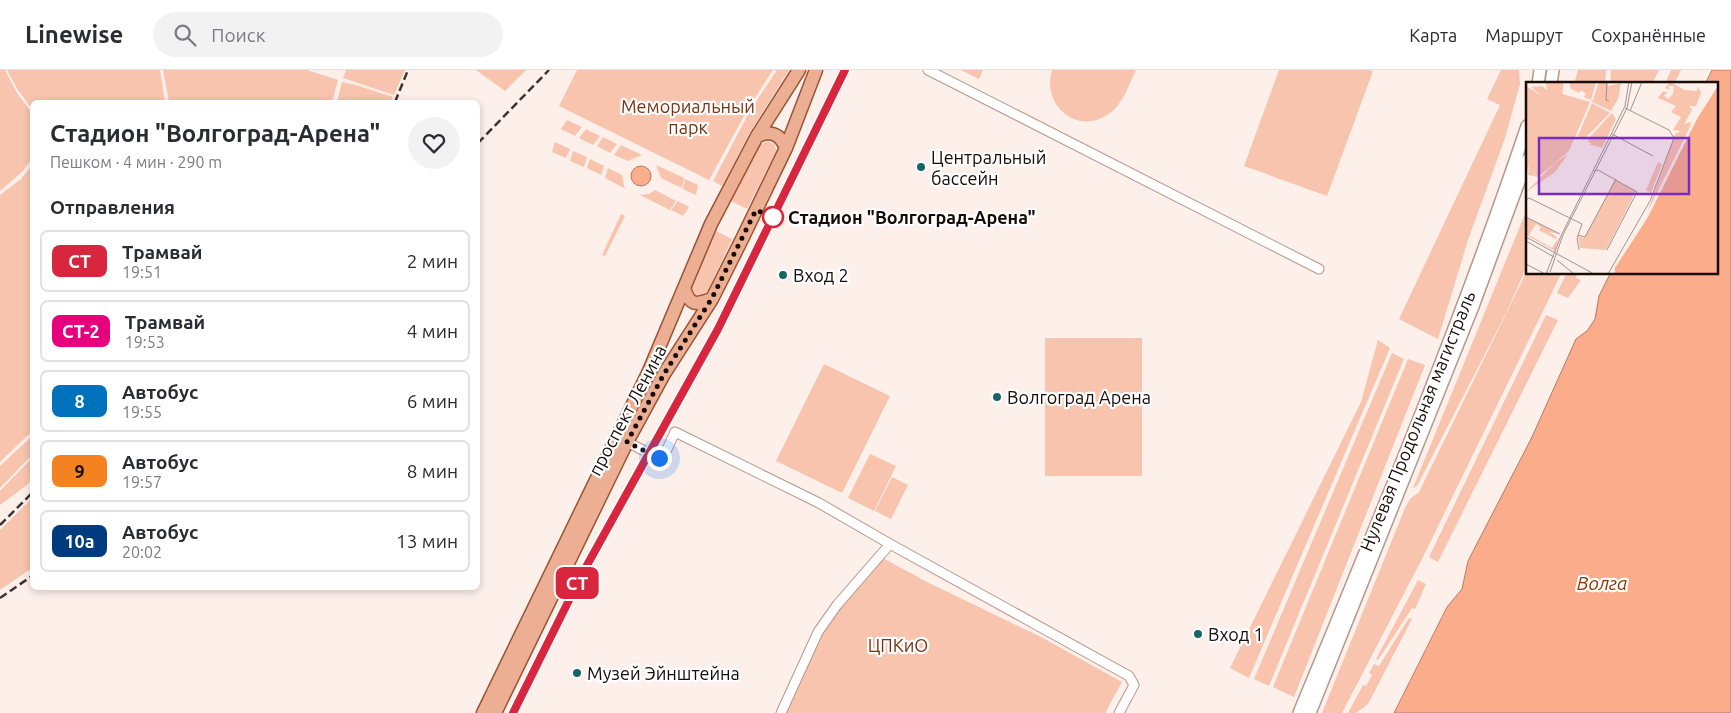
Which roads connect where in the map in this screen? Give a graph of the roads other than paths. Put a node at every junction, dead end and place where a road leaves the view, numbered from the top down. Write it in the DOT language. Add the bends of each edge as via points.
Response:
graph roads {
  1 [pos="799,70"];
  2 [pos="816,70"];
  3 [pos="928,70"];
  4 [pos="1526,129"];
  5 [pos="758,136"];
  6 [pos="786,148"];
  7 [pos="1526,163"];
  8 [pos="1319,269"];
  9 [pos="684,288"];
  10 [pos="712,298"];
  11 [pos="627,442"];
  12 [pos="890,544"];
  13 [pos="483,713"];
  14 [pos="495,713"];
  15 [pos="780,713"];
  16 [pos="1119,713"];
  17 [pos="1299,713"];
  18 [pos="1310,713"];
  1 -- 5 [label="main road, проспект Ленина"];
  2 -- 6 [label="main road, проспект Ленина"];
  3 -- 8 [label="street"];
  4 -- 17 [label="main road, Нулевая Продольная магистраль" via="1419,420"];
  5 -- 6 [label="main road" via="770,132 776,134"];
  5 -- 9 [label="main road, проспект Ленина" via="712,224"];
  6 -- 10 [label="main road, проспект Ленина"];
  7 -- 18 [label="main road, Нулевая Продольная магистраль" via="1472,309"];
  9 -- 10 [label="main road" via="688,298 696,304"];
  9 -- 13 [label="main road, проспект Ленина" via="649,371"];
  10 -- 11 [label="main road, проспект Ленина" via="664,374"];
  11 -- 12 [label="street" via="662,460 676,432 819,503"];
  11 -- 14 [label="main road, проспект Ленина"];
  12 -- 15 [label="street" via="818,632"];
  12 -- 16 [label="street" via="1129,676 1134,685"];
}
